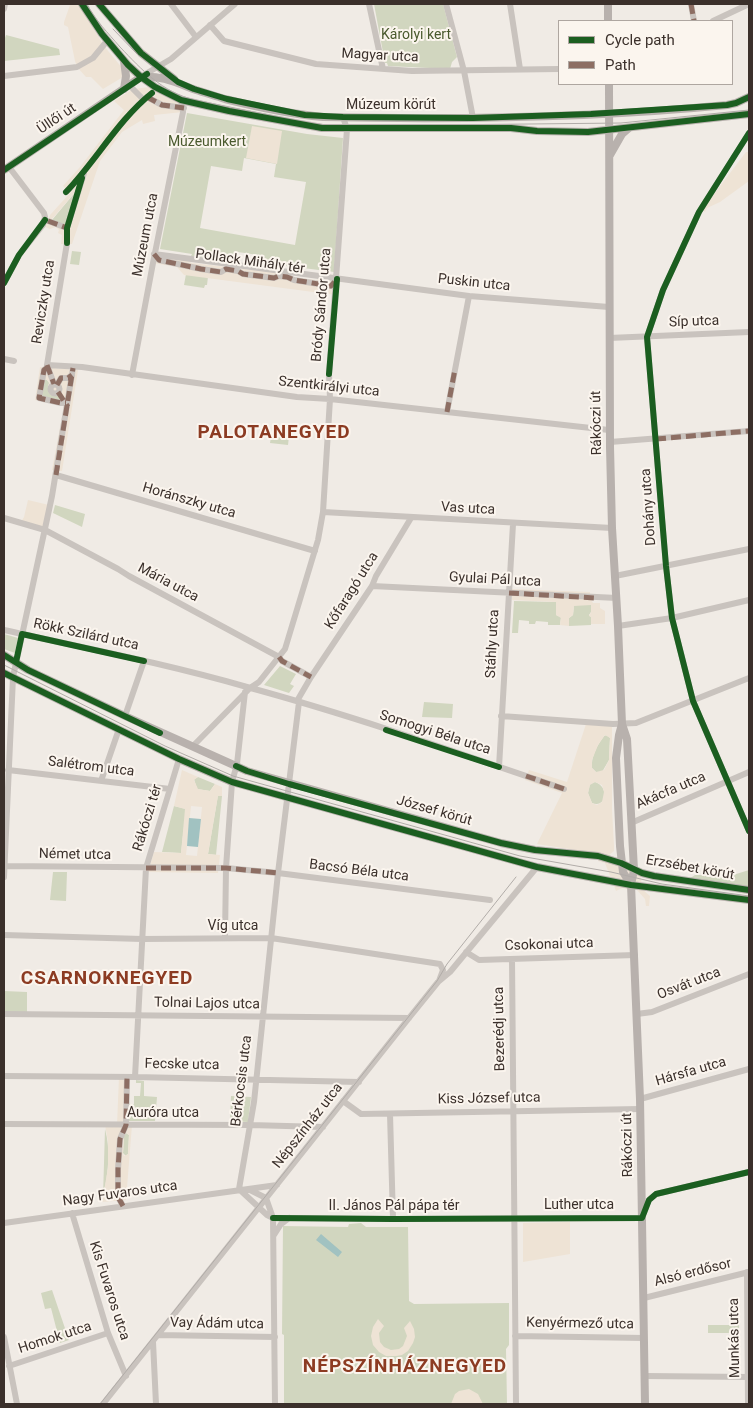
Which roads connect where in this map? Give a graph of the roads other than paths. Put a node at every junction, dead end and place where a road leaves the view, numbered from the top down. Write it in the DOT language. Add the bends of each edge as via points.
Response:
graph roads {
  1 [pos="5,4"];
  2 [pos="82,4"];
  3 [pos="99,4"];
  4 [pos="171,4"];
  5 [pos="235,4"];
  6 [pos="369,4"];
  7 [pos="446,4"];
  8 [pos="510,4"];
  9 [pos="608,4"];
  10 [pos="692,4"];
  11 [pos="749,4"];
  12 [pos="4,9"];
  13 [pos="608,20"];
  14 [pos="694,20"];
  15 [pos="715,20"];
  16 [pos="210,24"];
  17 [pos="196,37"];
  18 [pos="107,41"];
  19 [pos="124,60"];
  20 [pos="158,67"];
  21 [pos="558,68"];
  22 [pos="383,69"];
  23 [pos="520,70"];
  24 [pos="464,71"];
  25 [pos="4,76"];
  26 [pos="141,77"];
  27 [pos="178,82"];
  28 [pos="609,85"];
  29 [pos="124,89"];
  30 [pos="134,89"];
  31 [pos="150,94"];
  32 [pos="749,97"];
  33 [pos="183,104"];
  34 [pos="749,114"];
  35 [pos="343,117"];
  36 [pos="473,118"];
  37 [pos="609,121"];
  38 [pos="631,127"];
  39 [pos="347,129"];
  40 [pos="748,135"];
  41 [pos="749,144"];
  42 [pos="741,148"];
  43 [pos="749,148"];
  44 [pos="608,157"];
  45 [pos="6,168"];
  46 [pos="84,173"];
  47 [pos="66,192"];
  48 [pos="48,221"];
  49 [pos="67,228"];
  50 [pos="154,254"];
  51 [pos="337,279"];
  52 [pos="4,284"];
  53 [pos="469,296"];
  54 [pos="609,307"];
  55 [pos="749,332"];
  56 [pos="648,337"];
  57 [pos="609,338"];
  58 [pos="4,359"];
  59 [pos="14,361"];
  60 [pos="47,366"];
  61 [pos="73,368"];
  62 [pos="132,374"];
  63 [pos="72,376"];
  64 [pos="56,387"];
  65 [pos="330,399"];
  66 [pos="67,405"];
  67 [pos="447,412"];
  68 [pos="609,430"];
  69 [pos="749,431"];
  70 [pos="656,438"];
  71 [pos="610,442"];
  72 [pos="56,475"];
  73 [pos="323,512"];
  74 [pos="4,518"];
  75 [pos="411,518"];
  76 [pos="513,524"];
  77 [pos="612,528"];
  78 [pos="45,530"];
  79 [pos="749,549"];
  80 [pos="315,551"];
  81 [pos="666,566"];
  82 [pos="615,576"];
  83 [pos="372,586"];
  84 [pos="509,593"];
  85 [pos="616,598"];
  86 [pos="749,600"];
  87 [pos="672,618"];
  88 [pos="618,626"];
  89 [pos="4,630"];
  90 [pos="22,634"];
  91 [pos="4,655"];
  92 [pos="279,657"];
  93 [pos="144,661"];
  94 [pos="16,662"];
  95 [pos="4,673"];
  96 [pos="13,677"];
  97 [pos="311,677"];
  98 [pos="749,678"];
  99 [pos="248,690"];
  100 [pos="692,701"];
  101 [pos="298,702"];
  102 [pos="125,716"];
  103 [pos="501,716"];
  104 [pos="622,724"];
  105 [pos="119,728"];
  106 [pos="193,746"];
  107 [pos="179,759"];
  108 [pos="236,766"];
  109 [pos="498,766"];
  110 [pos="8,770"];
  111 [pos="749,772"];
  112 [pos="100,781"];
  113 [pos="727,781"];
  114 [pos="232,782"];
  115 [pos="289,784"];
  116 [pos="564,788"];
  117 [pos="170,789"];
  118 [pos="5,796"];
  119 [pos="288,796"];
  120 [pos="631,822"];
  121 [pos="749,831"];
  122 [pos="4,866"];
  123 [pos="628,866"];
  124 [pos="537,867"];
  125 [pos="146,868"];
  126 [pos="226,868"];
  127 [pos="278,873"];
  128 [pos="4,877"];
  129 [pos="631,886"];
  130 [pos="749,890"];
  131 [pos="490,900"];
  132 [pos="749,900"];
  133 [pos="4,935"];
  134 [pos="225,938"];
  135 [pos="271,938"];
  136 [pos="142,939"];
  137 [pos="466,952"];
  138 [pos="635,955"];
  139 [pos="512,959"];
  140 [pos="749,974"];
  141 [pos="438,982"];
  142 [pos="4,1014"];
  143 [pos="637,1014"];
  144 [pos="138,1016"];
  145 [pos="262,1017"];
  146 [pos="409,1018"];
  147 [pos="749,1069"];
  148 [pos="4,1076"];
  149 [pos="127,1077"];
  150 [pos="135,1077"];
  151 [pos="256,1079"];
  152 [pos="359,1082"];
  153 [pos="640,1099"];
  154 [pos="343,1101"];
  155 [pos="640,1109"];
  156 [pos="513,1111"];
  157 [pos="390,1114"];
  158 [pos="4,1124"];
  159 [pos="126,1125"];
  160 [pos="250,1125"];
  161 [pos="322,1127"];
  162 [pos="749,1172"];
  163 [pos="277,1185"];
  164 [pos="239,1189"];
  165 [pos="266,1198"];
  166 [pos="123,1206"];
  167 [pos="259,1208"];
  168 [pos="72,1213"];
  169 [pos="274,1218"];
  170 [pos="289,1218"];
  171 [pos="515,1218"];
  172 [pos="642,1218"];
  173 [pos="393,1219"];
  174 [pos="4,1223"];
  175 [pos="274,1235"];
  176 [pos="748,1272"];
  177 [pos="644,1298"];
  178 [pos="108,1334"];
  179 [pos="158,1335"];
  180 [pos="516,1336"];
  181 [pos="275,1337"];
  182 [pos="4,1338"];
  183 [pos="644,1338"];
  184 [pos="153,1342"];
  185 [pos="9,1366"];
  186 [pos="126,1376"];
  187 [pos="645,1376"];
  188 [pos="749,1377"];
  189 [pos="18,1404"];
  190 [pos="103,1404"];
  191 [pos="156,1404"];
  192 [pos="275,1404"];
  193 [pos="516,1404"];
  194 [pos="645,1404"];
  195 [pos="748,1404"];
  1 -- 12 [label="street"];
  2 -- 18 [label="main road, Múzeum körút"];
  3 -- 20 [label="main road"];
  4 -- 17 [label="street"];
  5 -- 16 [label="street"];
  6 -- 22 [label="street"];
  7 -- 24 [label="street"];
  8 -- 23 [label="street"];
  9 -- 13 [label="main road"];
  10 -- 14 [label="street"];
  11 -- 15 [label="street"];
  16 -- 17 [label="street"];
  16 -- 22 [label="street, Magyar utca" via="224,41 316,64"];
  17 -- 20 [label="street"];
  18 -- 19 [label="main road, Múzeum körút"];
  18 -- 25 [label="street" via="93,58 77,67"];
  19 -- 26 [label="main road, Múzeum körút"];
  19 -- 29 [label="main road"];
  20 -- 26 [label="street"];
  20 -- 27 [label="main road"];
  21 -- 23 [label="street, Magyar utca"];
  22 -- 24 [label="street, Magyar utca"];
  23 -- 24 [label="street, Magyar utca"];
  24 -- 36 [label="street"];
  26 -- 27 [label="main road"];
  26 -- 29 [label="main road, Üllői út"];
  26 -- 31 [label="main road, Múzeum körút"];
  27 -- 35 [label="main road, Múzeum körút" via="201,92 246,103 305,115"];
  28 -- 37 [label="main road, Rákóczi út"];
  29 -- 31 [label="main road" via="142,84"];
  29 -- 45 [label="main road, Üllői út"];
  30 -- 31 [label="street"];
  31 -- 33 [label="main road, Múzeum körút"];
  31 -- 33 [label="street" via="162,105"];
  31 -- 46 [label="street" via="125,119"];
  32 -- 37 [label="main road" via="727,105"];
  33 -- 39 [label="main road, Múzeum körút" via="308,127"];
  33 -- 50 [label="street, Múzeum utca"];
  34 -- 38 [label="main road"];
  35 -- 36 [label="main road, Múzeum körút"];
  35 -- 39 [label="street"];
  36 -- 37 [label="main road, Múzeum körút"];
  37 -- 38 [label="main road"];
  37 -- 39 [label="main road, Múzeum körút" via="588,132 511,128"];
  37 -- 44 [label="main road, Rákóczi út"];
  38 -- 44 [label="main road" via="622,134"];
  39 -- 51 [label="street, Bródy Sándor utca"];
  40 -- 41 [label="street"];
  40 -- 42 [label="street, Dohány utca"];
  42 -- 43 [label="street"];
  42 -- 56 [label="street, Dohány utca" via="725,177 699,212 674,262"];
  44 -- 54 [label="main road, Rákóczi út"];
  45 -- 52 [label="street" via="46,217 19,255"];
  46 -- 47 [label="street"];
  46 -- 49 [label="street, Reviczky utca"];
  48 -- 49 [label="street"];
  49 -- 60 [label="street, Reviczky utca"];
  50 -- 51 [label="street, Pollack Mihály tér"];
  50 -- 62 [label="street, Múzeum utca"];
  51 -- 53 [label="street, Puskin utca"];
  51 -- 65 [label="street, Bródy Sándor utca"];
  53 -- 54 [label="street, Puskin utca"];
  53 -- 67 [label="street"];
  54 -- 57 [label="main road, Rákóczi út"];
  55 -- 56 [label="street, Síp utca"];
  56 -- 57 [label="street, Síp utca"];
  56 -- 70 [label="street, Dohány utca"];
  57 -- 68 [label="main road, Rákóczi út"];
  58 -- 59 [label="street"];
  60 -- 61 [label="street, Szentkirályi utca"];
  60 -- 64 [label="street"];
  60 -- 66 [label="street, Reviczky utca" via="39,398"];
  61 -- 62 [label="street, Szentkirályi utca"];
  61 -- 63 [label="street"];
  62 -- 65 [label="street, Szentkirályi utca"];
  63 -- 64 [label="street" via="61,378"];
  63 -- 66 [label="street"];
  64 -- 66 [label="street"];
  65 -- 67 [label="street, Szentkirályi utca"];
  65 -- 73 [label="street, Bródy Sándor utca"];
  66 -- 72 [label="street"];
  67 -- 68 [label="street, Szentkirályi utca"];
  68 -- 71 [label="main road, Rákóczi út"];
  69 -- 70 [label="street"];
  70 -- 71 [label="street"];
  70 -- 81 [label="street, Dohány utca"];
  71 -- 77 [label="main road, Rákóczi út"];
  72 -- 78 [label="street"];
  72 -- 80 [label="street, Horánszky utca"];
  73 -- 75 [label="street, Vas utca"];
  73 -- 80 [label="street, Bródy Sándor utca"];
  74 -- 78 [label="street, Mária utca"];
  75 -- 76 [label="street, Vas utca"];
  75 -- 83 [label="street, Kőfaragó utca"];
  76 -- 77 [label="street, Vas utca"];
  76 -- 84 [label="street, Stáhly utca"];
  77 -- 82 [label="main road, Rákóczi út"];
  78 -- 90 [label="street"];
  78 -- 92 [label="street, Mária utca"];
  79 -- 81 [label="street"];
  80 -- 92 [label="street, Bródy Sándor utca" via="286,649"];
  81 -- 82 [label="street"];
  81 -- 87 [label="street, Dohány utca"];
  82 -- 85 [label="main road, Rákóczi út"];
  83 -- 84 [label="street, Gyulai Pál utca"];
  83 -- 97 [label="street, Kőfaragó utca"];
  84 -- 85 [label="street, Gyulai Pál utca"];
  84 -- 103 [label="street, Stáhly utca"];
  85 -- 88 [label="main road, Rákóczi út"];
  86 -- 87 [label="street"];
  87 -- 88 [label="street"];
  87 -- 100 [label="street, Dohány utca"];
  88 -- 104 [label="main road, Rákóczi út"];
  89 -- 90 [label="street"];
  90 -- 93 [label="street, Rökk Szilárd utca"];
  90 -- 94 [label="street"];
  91 -- 94 [label="main road, József körút"];
  92 -- 97 [label="street, Mária utca"];
  92 -- 99 [label="street, Bródy Sándor utca" via="259,682"];
  93 -- 99 [label="street, Rökk Szilárd utca"];
  93 -- 102 [label="street"];
  94 -- 96 [label="street"];
  94 -- 102 [label="main road, József körút"];
  95 -- 96 [label="main road, József körút"];
  96 -- 105 [label="main road, József körút"];
  96 -- 110 [label="street"];
  97 -- 101 [label="street, Kőfaragó utca"];
  98 -- 100 [label="street"];
  99 -- 101 [label="street, Rökk Szilárd utca"];
  99 -- 106 [label="street, Bródy Sándor utca"];
  99 -- 108 [label="street"];
  100 -- 104 [label="street" via="636,723"];
  100 -- 113 [label="street, Dohány utca"];
  101 -- 109 [label="street, Somogyi Béla utca"];
  101 -- 115 [label="street, Bérkocsis utca"];
  102 -- 106 [label="main road, József körút"];
  103 -- 104 [label="street"];
  103 -- 109 [label="street, Stáhly utca"];
  104 -- 120 [label="main road, Rákóczi út" via="627,739"];
  104 -- 123 [label="main road, Rákóczi út" via="616,758"];
  105 -- 107 [label="main road, József körút"];
  105 -- 112 [label="street"];
  106 -- 108 [label="main road, József körút"];
  107 -- 114 [label="main road, József körút"];
  107 -- 117 [label="street, Rákóczi tér"];
  108 -- 114 [label="street"];
  108 -- 115 [label="main road, József körút"];
  109 -- 116 [label="street, Somogyi Béla utca"];
  110 -- 112 [label="street, Salétrom utca"];
  110 -- 118 [label="street"];
  111 -- 113 [label="street, Akácfa utca"];
  112 -- 117 [label="street, Salétrom utca"];
  113 -- 120 [label="street, Akácfa utca"];
  113 -- 121 [label="street, Dohány utca"];
  114 -- 119 [label="main road, József körút"];
  114 -- 126 [label="street"];
  115 -- 119 [label="street, Bérkocsis utca"];
  115 -- 123 [label="main road, József körút" via="501,843 534,850 598,856"];
  117 -- 125 [label="street, Rákóczi tér"];
  118 -- 122 [label="street"];
  119 -- 124 [label="main road, József körút"];
  119 -- 127 [label="street, Bérkocsis utca"];
  120 -- 123 [label="main road, Rákóczi út"];
  122 -- 125 [label="street, Német utca"];
  122 -- 128 [label="street"];
  123 -- 129 [label="main road, Rákóczi út" via="634,878"];
  123 -- 129 [label="main road, Rákóczi út" via="623,872"];
  123 -- 130 [label="main road, Erzsébet körút" via="661,877"];
  124 -- 129 [label="main road, József körút"];
  124 -- 137 [label="street, Népszínház utca"];
  125 -- 126 [label="street, Rákóczi tér"];
  125 -- 136 [label="street"];
  126 -- 127 [label="street, Bacsó Béla utca"];
  126 -- 134 [label="street"];
  127 -- 131 [label="street, Bacsó Béla utca"];
  127 -- 135 [label="street, Bérkocsis utca"];
  129 -- 132 [label="main road, Erzsébet körút"];
  129 -- 138 [label="main road, Rákóczi út"];
  133 -- 136 [label="street, Víg utca"];
  134 -- 135 [label="street, Víg utca"];
  134 -- 136 [label="street, Víg utca"];
  135 -- 141 [label="street, Víg utca" via="440,964 443,970"];
  135 -- 145 [label="street, Bérkocsis utca"];
  136 -- 144 [label="street"];
  137 -- 139 [label="street, Csokonai utca" via="479,960"];
  137 -- 141 [label="street, Népszínház utca"];
  138 -- 139 [label="street, Csokonai utca"];
  138 -- 143 [label="main road, Rákóczi út"];
  139 -- 156 [label="street, Bezerédj utca"];
  140 -- 143 [label="street, Osvát utca" via="652,1012"];
  141 -- 146 [label="street, Népszínház utca"];
  142 -- 144 [label="street, Tolnai Lajos utca"];
  143 -- 153 [label="main road, Rákóczi út"];
  144 -- 145 [label="street, Tolnai Lajos utca"];
  144 -- 150 [label="street"];
  145 -- 146 [label="street, Tolnai Lajos utca"];
  145 -- 151 [label="street, Bérkocsis utca"];
  146 -- 152 [label="street, Népszínház utca"];
  147 -- 153 [label="street, Hársfa utca"];
  148 -- 149 [label="street, Fecske utca"];
  149 -- 150 [label="street, Fecske utca"];
  149 -- 159 [label="street"];
  150 -- 151 [label="street, Fecske utca"];
  151 -- 152 [label="street, Fecske utca"];
  151 -- 160 [label="street, Bérkocsis utca"];
  152 -- 154 [label="street, Népszínház utca"];
  153 -- 155 [label="main road, Rákóczi út"];
  154 -- 157 [label="street, Kiss József utca" via="361,1114"];
  154 -- 161 [label="street, Népszínház utca"];
  155 -- 156 [label="street, Kiss József utca"];
  155 -- 172 [label="main road, Rákóczi út"];
  156 -- 157 [label="street, Kiss József utca"];
  156 -- 171 [label="street, Bezerédj utca"];
  157 -- 173 [label="street"];
  158 -- 159 [label="street, Auróra utca"];
  159 -- 160 [label="street, Auróra utca"];
  159 -- 166 [label="street" via="120,1139 118,1169 118,1196"];
  160 -- 161 [label="street, Auróra utca"];
  160 -- 164 [label="street, Bérkocsis utca"];
  161 -- 163 [label="street, Népszínház utca"];
  162 -- 172 [label="street" via="656,1194 649,1200"];
  163 -- 164 [label="street, Nagy Fuvaros utca"];
  163 -- 165 [label="street, Népszínház utca"];
  164 -- 165 [label="street, Nagy Fuvaros utca" via="250,1190"];
  164 -- 166 [label="street, Nagy Fuvaros utca"];
  164 -- 167 [label="street"];
  165 -- 167 [label="street, Népszínház utca"];
  165 -- 169 [label="street"];
  166 -- 168 [label="street, Nagy Fuvaros utca"];
  167 -- 169 [label="street"];
  167 -- 179 [label="street, Népszínház utca"];
  168 -- 174 [label="street, Nagy Fuvaros utca"];
  168 -- 178 [label="street, Kis Fuvaros utca"];
  169 -- 170 [label="street, II. János Pál pápa tér"];
  169 -- 175 [label="street"];
  170 -- 173 [label="street, II. János Pál pápa tér"];
  170 -- 175 [label="street"];
  171 -- 172 [label="street, Luther utca"];
  171 -- 173 [label="street, II. János Pál pápa tér"];
  171 -- 180 [label="street"];
  172 -- 177 [label="main road, Rákóczi út"];
  175 -- 181 [label="street"];
  176 -- 177 [label="street, Alsó erdősor"];
  176 -- 188 [label="street, Munkás utca"];
  177 -- 183 [label="main road, Rákóczi út"];
  178 -- 185 [label="street, Homok utca"];
  178 -- 186 [label="street, Kis Fuvaros utca"];
  179 -- 181 [label="street, Vay Ádám utca"];
  179 -- 184 [label="street, Népszínház utca"];
  180 -- 183 [label="street, Kenyérmező utca"];
  180 -- 193 [label="street"];
  181 -- 192 [label="street"];
  182 -- 185 [label="street"];
  183 -- 187 [label="main road, Rákóczi út"];
  184 -- 186 [label="street, Népszínház utca"];
  184 -- 191 [label="street"];
  185 -- 189 [label="street"];
  186 -- 190 [label="street, Népszínház utca"];
  187 -- 188 [label="street"];
  187 -- 194 [label="main road, Rákóczi út"];
  188 -- 195 [label="street, Munkás utca"];
}
